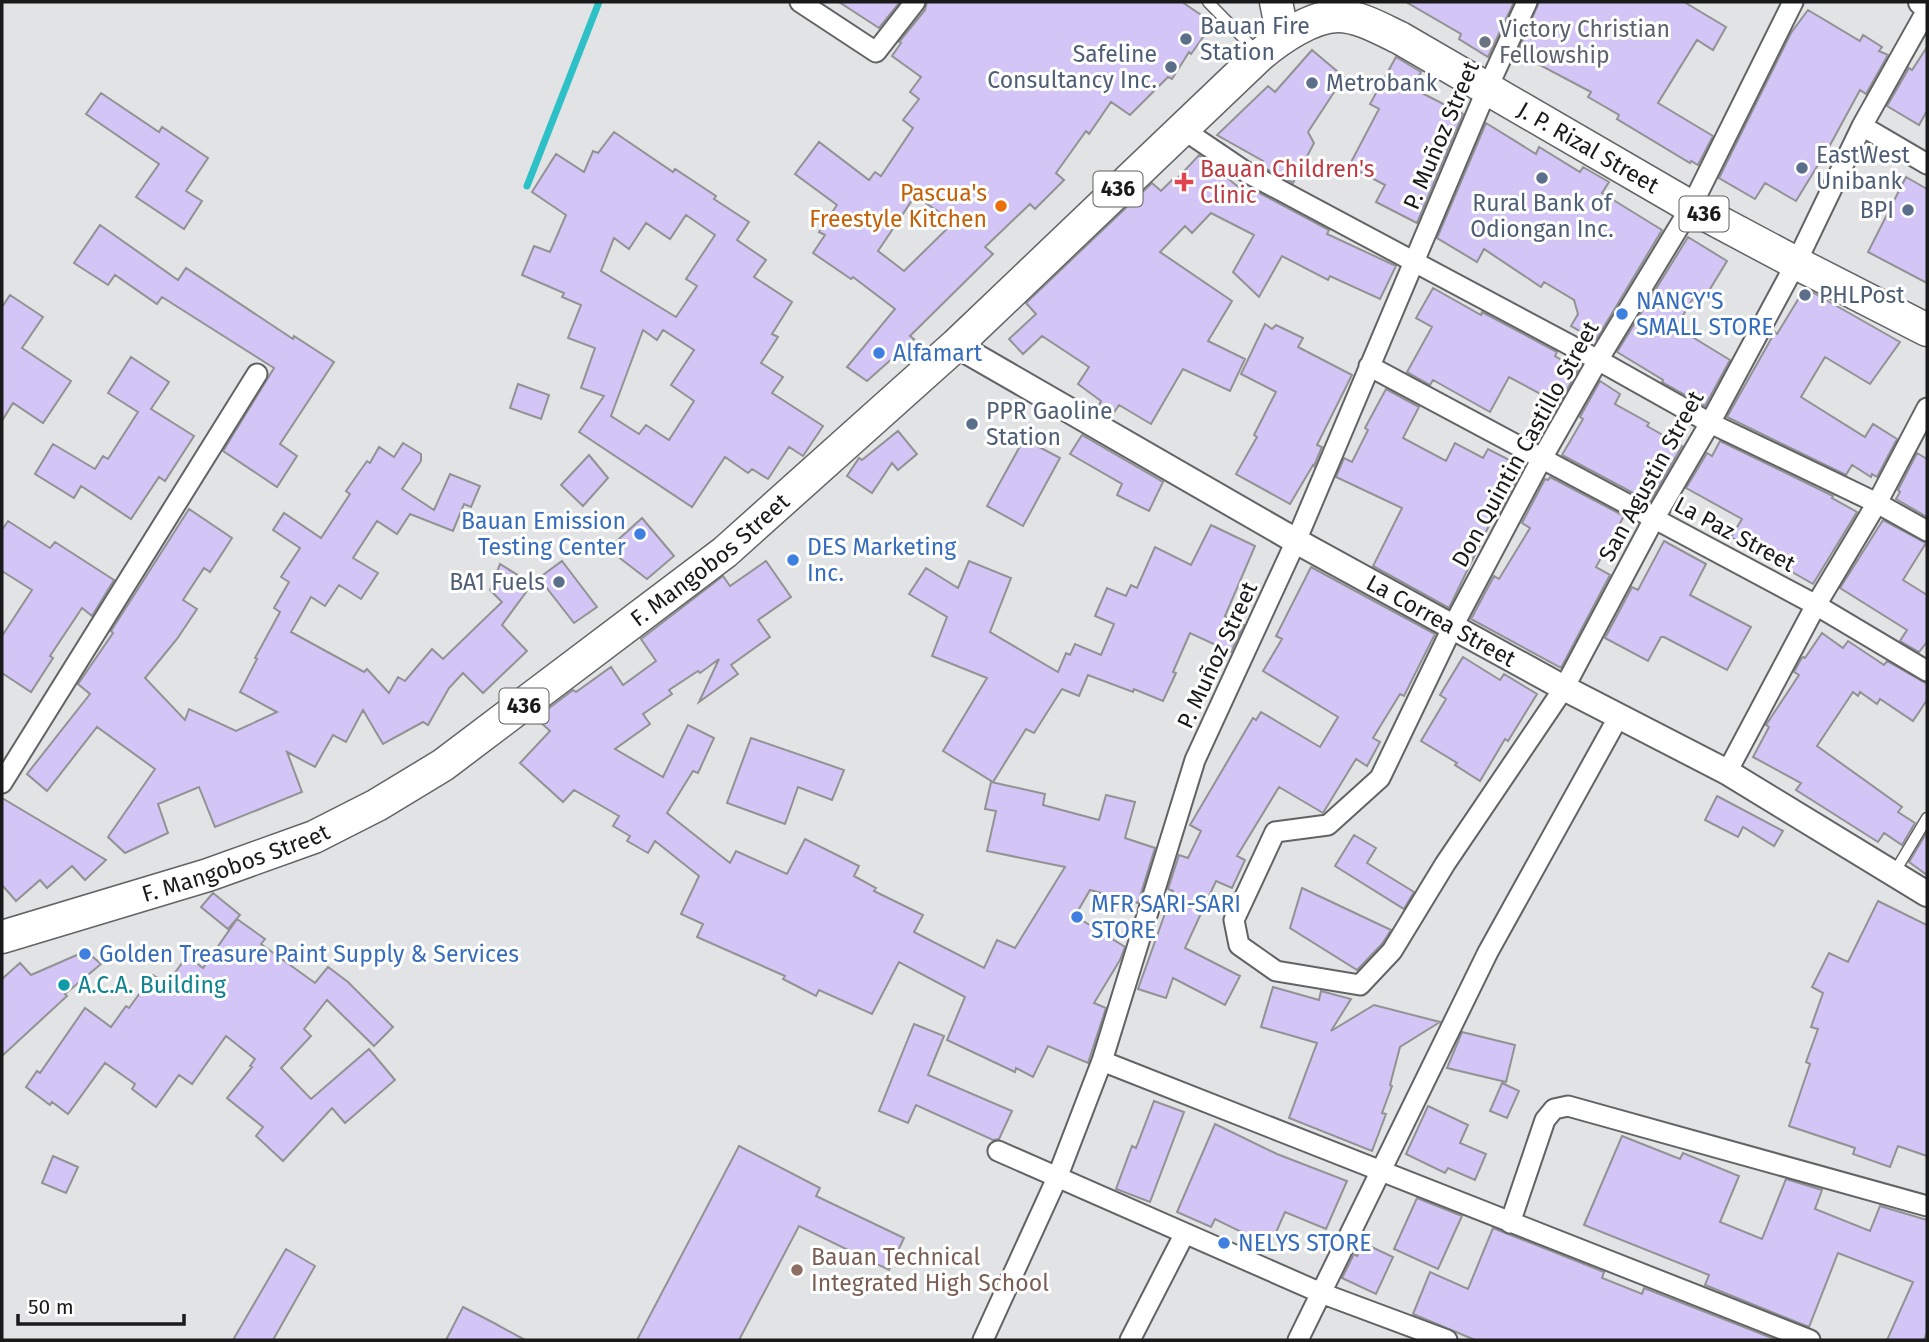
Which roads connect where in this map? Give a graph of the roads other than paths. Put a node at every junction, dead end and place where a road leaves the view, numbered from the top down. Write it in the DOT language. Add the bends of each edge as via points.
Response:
graph roads {
  1 [pos="800,2"];
  2 [pos="915,2"];
  3 [pos="1208,2"];
  4 [pos="1276,2"];
  5 [pos="1527,2"];
  6 [pos="1793,2"];
  7 [pos="1921,2"];
  8 [pos="1927,8"];
  9 [pos="1271,45"];
  10 [pos="1487,89"];
  11 [pos="1862,126"];
  12 [pos="1181,128"];
  13 [pos="1927,163"];
  14 [pos="1691,207"];
  15 [pos="1415,262"];
  16 [pos="1796,263"];
  17 [pos="1927,330"];
  18 [pos="956,345"];
  19 [pos="1598,360"];
  20 [pos="1369,366"];
  21 [pos="257,374"];
  22 [pos="1927,408"];
  23 [pos="1710,423"];
  24 [pos="1541,460"];
  25 [pos="1877,503"];
  26 [pos="1654,519"];
  27 [pos="1927,530"];
  28 [pos="1296,541"];
  29 [pos="1816,605"];
  30 [pos="1453,626"];
  31 [pos="1927,671"];
  32 [pos="1564,688"];
  33 [pos="1619,716"];
  34 [pos="1727,772"];
  35 [pos="2,783"];
  36 [pos="1927,818"];
  37 [pos="1328,825"];
  38 [pos="1894,873"];
  39 [pos="1927,894"];
  40 [pos="6,930"];
  41 [pos="1102,1061"];
  42 [pos="998,1151"];
  43 [pos="1379,1170"];
  44 [pos="1057,1178"];
  45 [pos="1927,1206"];
  46 [pos="1510,1223"];
  47 [pos="1184,1235"];
  48 [pos="1321,1293"];
  49 [pos="983,1340"];
  50 [pos="1130,1340"];
  51 [pos="1298,1340"];
  52 [pos="1447,1340"];
  53 [pos="1810,1340"];
  1 -- 2 [label="street" via="876,52"];
  3 -- 9 [label="lane"];
  4 -- 9 [label="main road"];
  5 -- 10 [label="street, P. Muñoz Street"];
  6 -- 14 [label="street, Don Quintin Castillo Street"];
  7 -- 8 [label="street"];
  8 -- 11 [label="street, San Agustin Street"];
  9 -- 10 [label="main road, J. P. Rizal Street / 436" via="1320,20 1336,16 1353,19 1400,38"];
  9 -- 12 [label="main road, F. Mangobos Street / 436"];
  10 -- 14 [label="main road, J. P. Rizal Street / 436"];
  10 -- 15 [label="street, P. Muñoz Street"];
  11 -- 13 [label="street"];
  11 -- 16 [label="street, San Agustin Street"];
  12 -- 15 [label="street" via="1245,172"];
  12 -- 18 [label="main road, F. Mangobos Street / 436"];
  14 -- 16 [label="main road, J. P. Rizal Street / 436"];
  14 -- 19 [label="street, Don Quintin Castillo Street"];
  15 -- 19 [label="street"];
  15 -- 20 [label="street, P. Muñoz Street"];
  16 -- 17 [label="main road, J. P. Rizal Street / 436"];
  16 -- 23 [label="street, San Agustin Street"];
  18 -- 28 [label="street, La Correa Street"];
  18 -- 40 [label="main road, F. Mangobos Street / 436" via="726,552 443,765 314,837 208,875"];
  19 -- 23 [label="street"];
  19 -- 24 [label="street, Don Quintin Castillo Street"];
  20 -- 24 [label="street, La Paz Street"];
  20 -- 28 [label="street, P. Muñoz Street"];
  21 -- 35 [label="street"];
  22 -- 25 [label="street"];
  23 -- 25 [label="street"];
  23 -- 26 [label="street, San Agustin Street"];
  24 -- 26 [label="street, La Paz Street"];
  24 -- 30 [label="street, Don Quintin Castillo Street"];
  25 -- 27 [label="street"];
  25 -- 29 [label="street"];
  26 -- 29 [label="street, La Paz Street"];
  26 -- 32 [label="street, San Agustin Street"];
  28 -- 30 [label="street, La Correa Street"];
  28 -- 41 [label="street, P. Muñoz Street" via="1195,761"];
  29 -- 31 [label="street, La Paz Street"];
  29 -- 34 [label="street"];
  30 -- 32 [label="street, La Correa Street"];
  30 -- 37 [label="street, Don Quintin Castillo Street" via="1380,778"];
  32 -- 33 [label="street, La Correa Street"];
  32 -- 37 [label="street, San Agustin Street" via="1392,951 1360,985 1276,971 1240,946 1234,920 1275,832"];
  33 -- 34 [label="street, La Correa Street"];
  33 -- 43 [label="street" via="1488,951"];
  34 -- 38 [label="street, La Correa Street"];
  36 -- 38 [label="lane"];
  38 -- 39 [label="street, La Correa Street"];
  41 -- 43 [label="street"];
  41 -- 44 [label="street, P. Muñoz Street"];
  42 -- 44 [label="street"];
  43 -- 46 [label="street"];
  43 -- 48 [label="street"];
  44 -- 47 [label="street"];
  44 -- 49 [label="street, P. Muñoz Street"];
  45 -- 46 [label="street" via="1568,1106 1554,1109 1545,1120"];
  46 -- 53 [label="street"];
  47 -- 48 [label="street"];
  47 -- 50 [label="street"];
  48 -- 51 [label="street"];
  48 -- 52 [label="street"];
}
